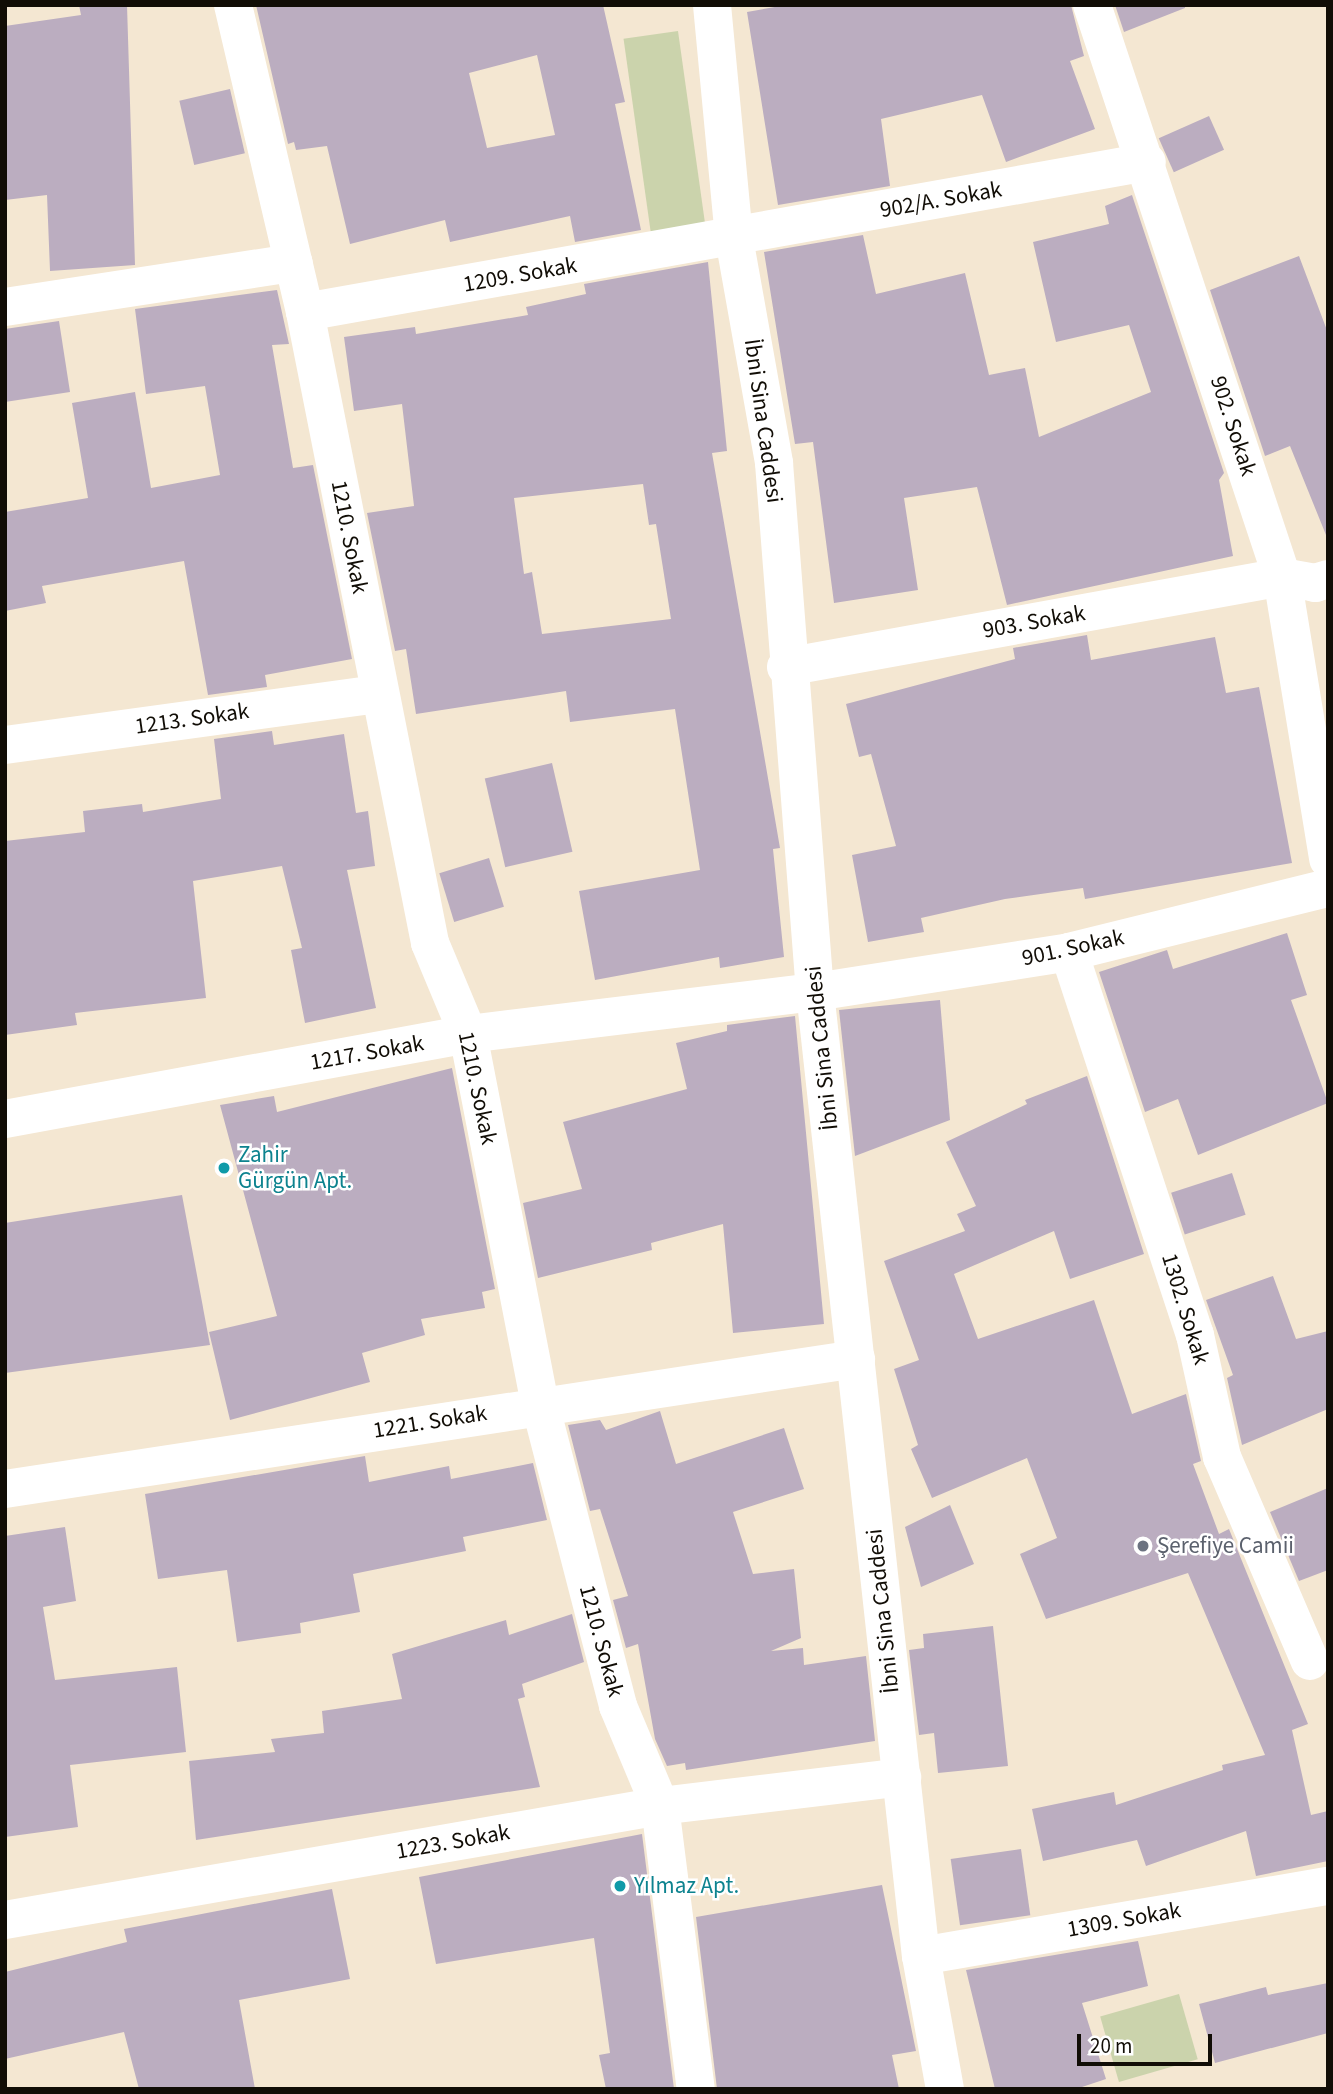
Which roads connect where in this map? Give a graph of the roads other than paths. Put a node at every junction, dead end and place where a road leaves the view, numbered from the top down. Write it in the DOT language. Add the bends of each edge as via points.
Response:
graph roads {
  1 [pos="233,5"];
  2 [pos="712,5"];
  3 [pos="1092,5"];
  4 [pos="1147,162"];
  5 [pos="734,238"];
  6 [pos="294,263"];
  7 [pos="5,307"];
  8 [pos="305,312"];
  9 [pos="1282,577"];
  10 [pos="1328,579"];
  11 [pos="786,667"];
  12 [pos="379,694"];
  13 [pos="5,745"];
  14 [pos="1328,859"];
  15 [pos="1328,888"];
  16 [pos="1069,952"];
  17 [pos="815,992"];
  18 [pos="468,1034"];
  19 [pos="5,1119"];
  20 [pos="856,1359"];
  21 [pos="540,1404"];
  22 [pos="5,1489"];
  23 [pos="1310,1661"];
  24 [pos="902,1777"];
  25 [pos="660,1806"];
  26 [pos="1328,1886"];
  27 [pos="5,1920"];
  28 [pos="921,1956"];
  29 [pos="696,2089"];
  30 [pos="945,2089"];
  1 -- 6 [label="street, 1210. Sokak"];
  2 -- 5 [label="street, İbni Sina Caddesi"];
  3 -- 4 [label="street, 902. Sokak"];
  4 -- 5 [label="street, 902/A. Sokak"];
  4 -- 9 [label="street, 902. Sokak"];
  5 -- 8 [label="street, 1209. Sokak"];
  5 -- 11 [label="street, İbni Sina Caddesi" via="774,463"];
  6 -- 7 [label="street"];
  6 -- 8 [label="street, 1210. Sokak"];
  8 -- 12 [label="street, 1210. Sokak"];
  9 -- 10 [label="street, 903. Sokak" via="1314,583"];
  9 -- 11 [label="street, 903. Sokak"];
  9 -- 14 [label="street, 902. Sokak"];
  11 -- 17 [label="street, İbni Sina Caddesi"];
  12 -- 13 [label="street, 1213. Sokak"];
  12 -- 18 [label="street, 1210. Sokak" via="430,943"];
  15 -- 16 [label="street, 901. Sokak"];
  16 -- 17 [label="street, 901. Sokak"];
  16 -- 23 [label="street, 1302. Sokak" via="1195,1335 1222,1457"];
  17 -- 18 [label="street, 1217. Sokak"];
  17 -- 20 [label="street, İbni Sina Caddesi"];
  18 -- 19 [label="street, 1217. Sokak"];
  18 -- 21 [label="street, 1210. Sokak"];
  20 -- 21 [label="street, 1221. Sokak"];
  20 -- 24 [label="street, İbni Sina Caddesi"];
  21 -- 22 [label="street, 1221. Sokak"];
  21 -- 25 [label="street, 1210. Sokak" via="618,1706"];
  24 -- 25 [label="street, 1223. Sokak"];
  24 -- 28 [label="street, İbni Sina Caddesi"];
  25 -- 27 [label="street, 1223. Sokak"];
  25 -- 29 [label="street, 1210. Sokak"];
  26 -- 28 [label="street, 1309. Sokak"];
  28 -- 30 [label="street, İbni Sina Caddesi"];
}
